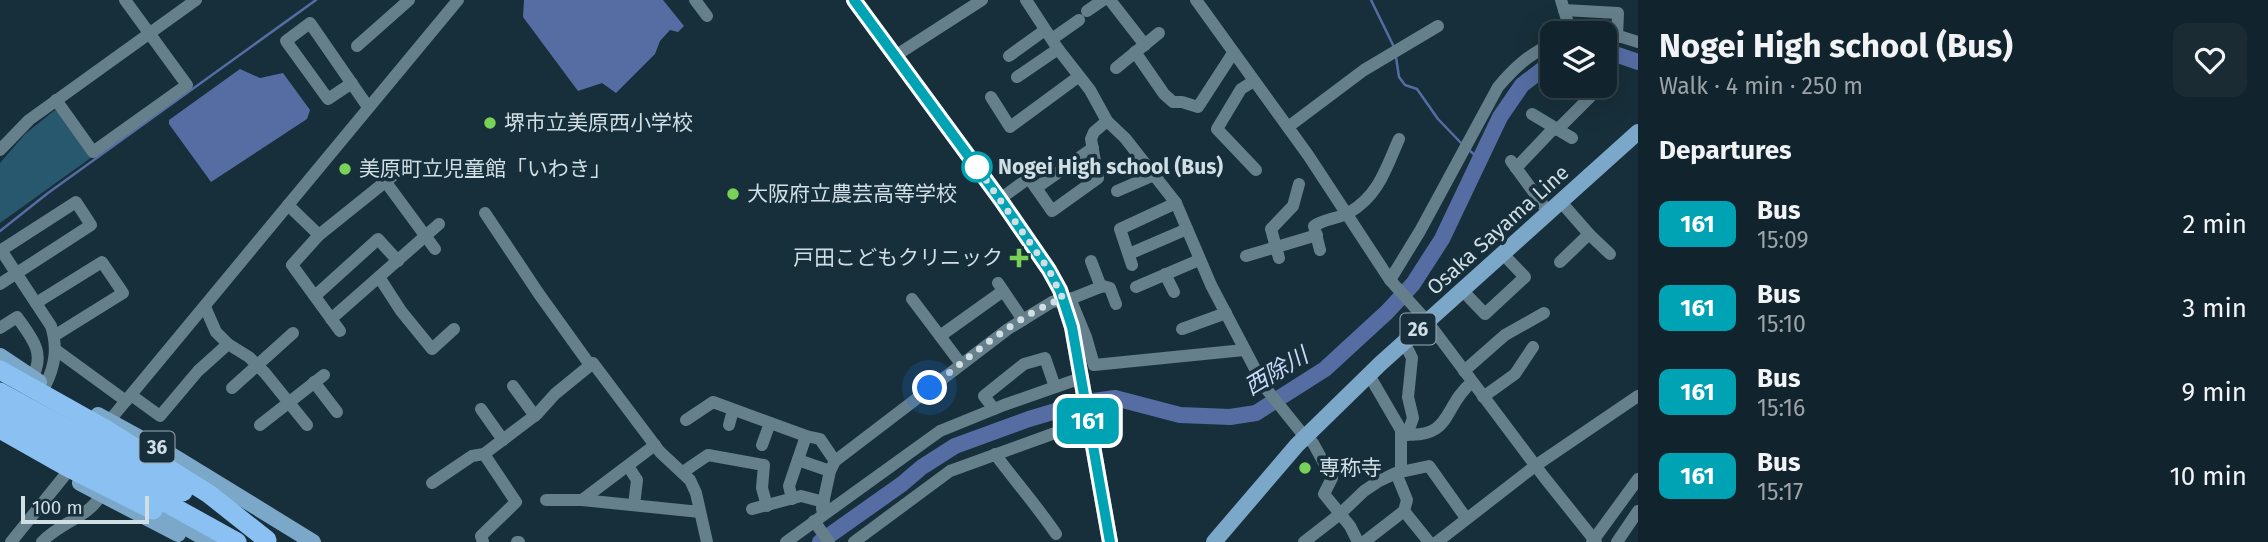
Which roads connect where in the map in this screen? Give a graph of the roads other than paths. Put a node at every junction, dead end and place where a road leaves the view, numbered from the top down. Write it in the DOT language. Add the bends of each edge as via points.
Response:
graph roads {
  1 [pos="125,0"];
  2 [pos="196,0"];
  3 [pos="409,0"];
  4 [pos="457,0"];
  5 [pos="695,0"];
  6 [pos="854,0"];
  7 [pos="982,0"];
  8 [pos="1026,0"];
  9 [pos="1103,0"];
  10 [pos="1110,0"];
  11 [pos="1196,0"];
  12 [pos="1562,5"];
  13 [pos="707,16"];
  14 [pos="1616,21"];
  15 [pos="1438,26"];
  16 [pos="149,33"];
  17 [pos="1159,33"];
  18 [pos="1617,37"];
  19 [pos="1052,39"];
  20 [pos="1638,42"];
  21 [pos="357,46"];
  22 [pos="1140,48"];
  23 [pos="1540,50"];
  24 [pos="1233,52"];
  25 [pos="895,56"];
  26 [pos="1009,56"];
  27 [pos="1116,68"];
  28 [pos="1017,77"];
  29 [pos="1078,77"];
  30 [pos="1254,81"];
  31 [pos="352,83"];
  32 [pos="991,97"];
  33 [pos="1589,98"];
  34 [pos="57,100"];
  35 [pos="368,107"];
  36 [pos="1532,114"];
  37 [pos="1107,121"];
  38 [pos="1288,127"];
  39 [pos="1555,129"];
  40 [pos="1638,132"];
  41 [pos="1572,138"];
  42 [pos="1399,139"];
  43 [pos="1093,148"];
  44 [pos="0,150"];
  45 [pos="1256,170"];
  46 [pos="1154,175"];
  47 [pos="1299,184"];
  48 [pos="1036,188"];
  49 [pos="1117,191"];
  50 [pos="1000,199"];
  51 [pos="1176,203"];
  52 [pos="288,205"];
  53 [pos="1555,207"];
  54 [pos="485,213"];
  55 [pos="1348,214"];
  56 [pos="439,224"];
  57 [pos="1187,229"];
  58 [pos="1589,234"];
  59 [pos="319,235"];
  60 [pos="1317,235"];
  61 [pos="426,236"];
  62 [pos="435,249"];
  63 [pos="1,250"];
  64 [pos="1320,250"];
  65 [pos="1277,253"];
  66 [pos="1503,254"];
  67 [pos="1610,254"];
  68 [pos="1246,256"];
  69 [pos="1199,260"];
  70 [pos="398,261"];
  71 [pos="1091,261"];
  72 [pos="1560,262"];
  73 [pos="16,273"];
  74 [pos="1166,274"];
  75 [pos="379,277"];
  76 [pos="1391,281"];
  77 [pos="0,284"];
  78 [pos="1101,287"];
  79 [pos="1136,287"];
  80 [pos="1462,290"];
  81 [pos="1174,292"];
  82 [pos="314,296"];
  83 [pos="912,299"];
  84 [pos="1066,299"];
  85 [pos="36,303"];
  86 [pos="1116,304"];
  87 [pos="205,307"];
  88 [pos="1226,313"];
  89 [pos="1544,313"];
  90 [pos="331,319"];
  91 [pos="1023,320"];
  92 [pos="1427,321"];
  93 [pos="0,328"];
  94 [pos="454,329"];
  95 [pos="1182,329"];
  96 [pos="340,331"];
  97 [pos="293,334"];
  98 [pos="54,336"];
  99 [pos="940,336"];
  100 [pos="1404,342"];
  101 [pos="228,344"];
  102 [pos="1533,347"];
  103 [pos="56,350"];
  104 [pos="1244,350"];
  105 [pos="0,356"];
  106 [pos="961,364"];
  107 [pos="257,365"];
  108 [pos="590,365"];
  109 [pos="0,368"];
  110 [pos="1464,371"];
  111 [pos="1369,375"];
  112 [pos="0,377"];
  113 [pos="1082,380"];
  114 [pos="1472,382"];
  115 [pos="36,384"];
  116 [pos="513,386"];
  117 [pos="1055,387"];
  118 [pos="232,388"];
  119 [pos="0,392"];
  120 [pos="1638,396"];
  121 [pos="1483,397"];
  122 [pos="129,398"];
  123 [pos="290,401"];
  124 [pos="481,409"];
  125 [pos="993,409"];
  126 [pos="733,410"];
  127 [pos="0,411"];
  128 [pos="337,412"];
  129 [pos="535,416"];
  130 [pos="1088,418"];
  131 [pos="686,420"];
  132 [pos="110,421"];
  133 [pos="770,423"];
  134 [pos="260,425"];
  135 [pos="307,425"];
  136 [pos="729,425"];
  137 [pos="1,430"];
  138 [pos="98,434"];
  139 [pos="1404,435"];
  140 [pos="806,436"];
  141 [pos="1305,437"];
  142 [pos="503,440"];
  143 [pos="656,445"];
  144 [pos="762,445"];
  145 [pos="484,454"];
  146 [pos="995,454"];
  147 [pos="798,460"];
  148 [pos="628,466"];
  149 [pos="833,466"];
  150 [pos="1535,466"];
  151 [pos="70,469"];
  152 [pos="682,472"];
  153 [pos="1399,473"];
  154 [pos="1638,479"];
  155 [pos="432,483"];
  156 [pos="101,495"];
  157 [pos="792,499"];
  158 [pos="545,500"];
  159 [pos="582,500"];
  160 [pos="634,505"];
  161 [pos="767,506"];
  162 [pos="752,509"];
  163 [pos="1638,511"];
  164 [pos="700,512"];
  165 [pos="1404,512"];
  166 [pos="819,514"];
  167 [pos="1340,514"];
  168 [pos="1466,518"];
  169 [pos="1056,534"];
  170 [pos="169,537"];
  171 [pos="269,541"];
  172 [pos="1594,541"];
  173 [pos="11,542"];
  174 [pos="42,542"];
  175 [pos="192,542"];
  176 [pos="212,542"];
  177 [pos="237,542"];
  178 [pos="302,542"];
  179 [pos="313,542"];
  180 [pos="483,542"];
  181 [pos="707,542"];
  182 [pos="786,542"];
  183 [pos="829,542"];
  184 [pos="854,542"];
  185 [pos="1110,542"];
  186 [pos="1213,542"];
  187 [pos="1304,542"];
  188 [pos="1358,542"];
  189 [pos="1364,542"];
  190 [pos="1429,542"];
  191 [pos="1437,542"];
  192 [pos="1616,542"];
  1 -- 16 [label="street"];
  2 -- 16 [label="street"];
  3 -- 21 [label="street"];
  4 -- 35 [label="street"];
  5 -- 13 [label="street"];
  6 -- 25 [label="main road"];
  7 -- 25 [label="street"];
  8 -- 19 [label="street"];
  9 -- 19 [label="street"];
  10 -- 22 [label="street"];
  11 -- 24 [label="street"];
  12 -- 14 [label="street" via="1618,13"];
  15 -- 38 [label="street" via="1364,70"];
  16 -- 34 [label="street"];
  16 -- 34 [label="street" via="187,85 93,152"];
  17 -- 22 [label="street"];
  18 -- 20 [label="street"];
  19 -- 26 [label="street"];
  19 -- 28 [label="street"];
  19 -- 29 [label="street"];
  22 -- 24 [label="street" via="1164,94 1173,102 1198,107"];
  22 -- 27 [label="street"];
  23 -- 76 [label="street" via="1515,66 1497,87"];
  24 -- 30 [label="street"];
  25 -- 50 [label="main road"];
  29 -- 32 [label="street" via="1010,127"];
  29 -- 37 [label="street"];
  30 -- 38 [label="street"];
  30 -- 45 [label="street" via="1241,89 1217,129"];
  31 -- 31 [label="street" via="328,99 286,41 310,23"];
  31 -- 35 [label="street"];
  33 -- 39 [label="street"];
  34 -- 44 [label="street"];
  35 -- 52 [label="street"];
  36 -- 39 [label="street"];
  37 -- 43 [label="street" via="1094,132"];
  37 -- 46 [label="street"];
  38 -- 55 [label="street"];
  39 -- 41 [label="street"];
  39 -- 53 [label="street" via="1513,165"];
  40 -- 53 [label="main road, Osaka Sayama Line / 26"];
  42 -- 55 [label="street" via="1376,191"];
  43 -- 48 [label="street"];
  43 -- 48 [label="street" via="1098,178 1052,211"];
  46 -- 49 [label="street"];
  46 -- 51 [label="street"];
  47 -- 65 [label="street" via="1293,206 1271,229"];
  48 -- 50 [label="street" via="1029,178"];
  50 -- 84 [label="main road"];
  51 -- 57 [label="street"];
  51 -- 57 [label="street" via="1120,229 1130,259"];
  52 -- 59 [label="street"];
  52 -- 87 [label="street"];
  53 -- 58 [label="street"];
  53 -- 66 [label="main road, Osaka Sayama Line / 26"];
  54 -- 108 [label="street"];
  55 -- 60 [label="street" via="1324,219 1314,226"];
  55 -- 76 [label="street"];
  56 -- 61 [label="street"];
  57 -- 69 [label="street"];
  58 -- 67 [label="street"];
  58 -- 72 [label="street"];
  59 -- 61 [label="street" via="390,178"];
  59 -- 82 [label="street" via="292,265"];
  60 -- 64 [label="street"];
  60 -- 65 [label="street"];
  61 -- 62 [label="street"];
  61 -- 70 [label="street"];
  63 -- 73 [label="street"];
  63 -- 73 [label="street" via="76,202 91,225"];
  65 -- 68 [label="street"];
  66 -- 80 [label="main road, Osaka Sayama Line / 26"];
  66 -- 80 [label="street" via="1525,277 1486,313"];
  69 -- 74 [label="street"];
  69 -- 88 [label="street"];
  70 -- 75 [label="street"];
  70 -- 82 [label="street" via="378,239"];
  71 -- 78 [label="street"];
  73 -- 77 [label="street"];
  73 -- 85 [label="street"];
  74 -- 79 [label="street"];
  74 -- 81 [label="street"];
  75 -- 90 [label="street"];
  75 -- 94 [label="street" via="432,349"];
  76 -- 92 [label="street"];
  78 -- 84 [label="street"];
  78 -- 86 [label="street" via="1110,288"];
  80 -- 92 [label="main road, Osaka Sayama Line / 26"];
  82 -- 90 [label="street"];
  83 -- 99 [label="street"];
  84 -- 91 [label="street"];
  84 -- 104 [label="street" via="1086,337 1094,365"];
  84 -- 113 [label="main road"];
  85 -- 98 [label="street"];
  85 -- 98 [label="street" via="102,262 123,293"];
  87 -- 101 [label="street" via="216,332"];
  87 -- 122 [label="street"];
  88 -- 95 [label="street"];
  88 -- 104 [label="street"];
  89 -- 110 [label="street" via="1505,335"];
  90 -- 96 [label="street"];
  91 -- 99 [label="street" via="1001,287"];
  91 -- 106 [label="street"];
  92 -- 100 [label="main road, Osaka Sayama Line / 26"];
  92 -- 110 [label="street"];
  93 -- 115 [label="street" via="17,317 28,333 39,353"];
  97 -- 107 [label="street"];
  98 -- 103 [label="street"];
  99 -- 106 [label="street"];
  100 -- 111 [label="main road, Osaka Sayama Line / 26"];
  100 -- 139 [label="street" via="1412,358 1408,397 1413,418"];
  101 -- 107 [label="street"];
  101 -- 122 [label="street" via="160,416"];
  102 -- 121 [label="street" via="1515,374"];
  103 -- 115 [label="street" via="52,372"];
  103 -- 122 [label="street"];
  104 -- 141 [label="street" via="1265,388"];
  105 -- 115 [label="main road, 36"];
  106 -- 149 [label="street"];
  107 -- 118 [label="street"];
  107 -- 123 [label="street"];
  108 -- 129 [label="street"];
  108 -- 143 [label="street" via="600,371"];
  109 -- 115 [label="highway"];
  110 -- 114 [label="street"];
  111 -- 139 [label="street"];
  111 -- 141 [label="main road, Osaka Sayama Line / 26"];
  112 -- 138 [label="main road, 36"];
  113 -- 117 [label="street"];
  113 -- 130 [label="main road"];
  114 -- 121 [label="street"];
  114 -- 139 [label="street" via="1434,430"];
  115 -- 132 [label="main road, 36"];
  115 -- 171 [label="highway" via="209,494"];
  116 -- 129 [label="street"];
  117 -- 125 [label="street"];
  117 -- 125 [label="street" via="1045,358 1024,364 984,396"];
  119 -- 171 [label="highway"];
  120 -- 150 [label="street"];
  121 -- 150 [label="street"];
  122 -- 132 [label="street"];
  123 -- 128 [label="street" via="319,378"];
  123 -- 134 [label="street"];
  123 -- 135 [label="street"];
  124 -- 142 [label="street"];
  125 -- 166 [label="street" via="940,431"];
  126 -- 131 [label="street" via="713,402"];
  126 -- 133 [label="street"];
  126 -- 136 [label="street"];
  127 -- 177 [label="highway"];
  129 -- 142 [label="street"];
  130 -- 146 [label="street"];
  130 -- 185 [label="main road"];
  132 -- 138 [label="street"];
  132 -- 179 [label="main road, 36"];
  133 -- 140 [label="street"];
  133 -- 144 [label="street"];
  137 -- 151 [label="main road"];
  137 -- 176 [label="highway"];
  138 -- 151 [label="street"];
  138 -- 178 [label="main road, 36"];
  139 -- 153 [label="street"];
  140 -- 147 [label="street"];
  140 -- 149 [label="street" via="820,439"];
  141 -- 167 [label="street" via="1332,478 1324,494"];
  141 -- 186 [label="main road, Osaka Sayama Line / 26"];
  142 -- 145 [label="street"];
  143 -- 148 [label="street"];
  143 -- 152 [label="street"];
  145 -- 155 [label="street" via="472,456"];
  145 -- 180 [label="street" via="516,502 481,536"];
  146 -- 169 [label="street"];
  146 -- 184 [label="street" via="950,471"];
  147 -- 149 [label="street"];
  147 -- 157 [label="street" via="789,486"];
  148 -- 159 [label="street"];
  148 -- 160 [label="street" via="637,480"];
  149 -- 166 [label="street"];
  150 -- 168 [label="street"];
  150 -- 172 [label="street"];
  151 -- 156 [label="main road"];
  151 -- 173 [label="street"];
  151 -- 176 [label="main road"];
  152 -- 161 [label="street" via="708,455 764,465 762,488"];
  152 -- 164 [label="street" via="693,487"];
  153 -- 165 [label="street" via="1408,505"];
  153 -- 167 [label="street" via="1364,491"];
  153 -- 168 [label="street" via="1429,466"];
  154 -- 172 [label="street"];
  156 -- 170 [label="main road"];
  156 -- 174 [label="street" via="94,507"];
  157 -- 161 [label="street"];
  157 -- 166 [label="street" via="801,496"];
  158 -- 159 [label="street"];
  159 -- 160 [label="street"];
  160 -- 164 [label="street"];
  161 -- 162 [label="street"];
  163 -- 192 [label="street"];
  164 -- 181 [label="street"];
  165 -- 189 [label="street"];
  165 -- 190 [label="street"];
  166 -- 182 [label="street"];
  166 -- 183 [label="street"];
  167 -- 187 [label="street"];
  167 -- 188 [label="street"];
  168 -- 191 [label="street"];
  170 -- 175 [label="main road"];
}
